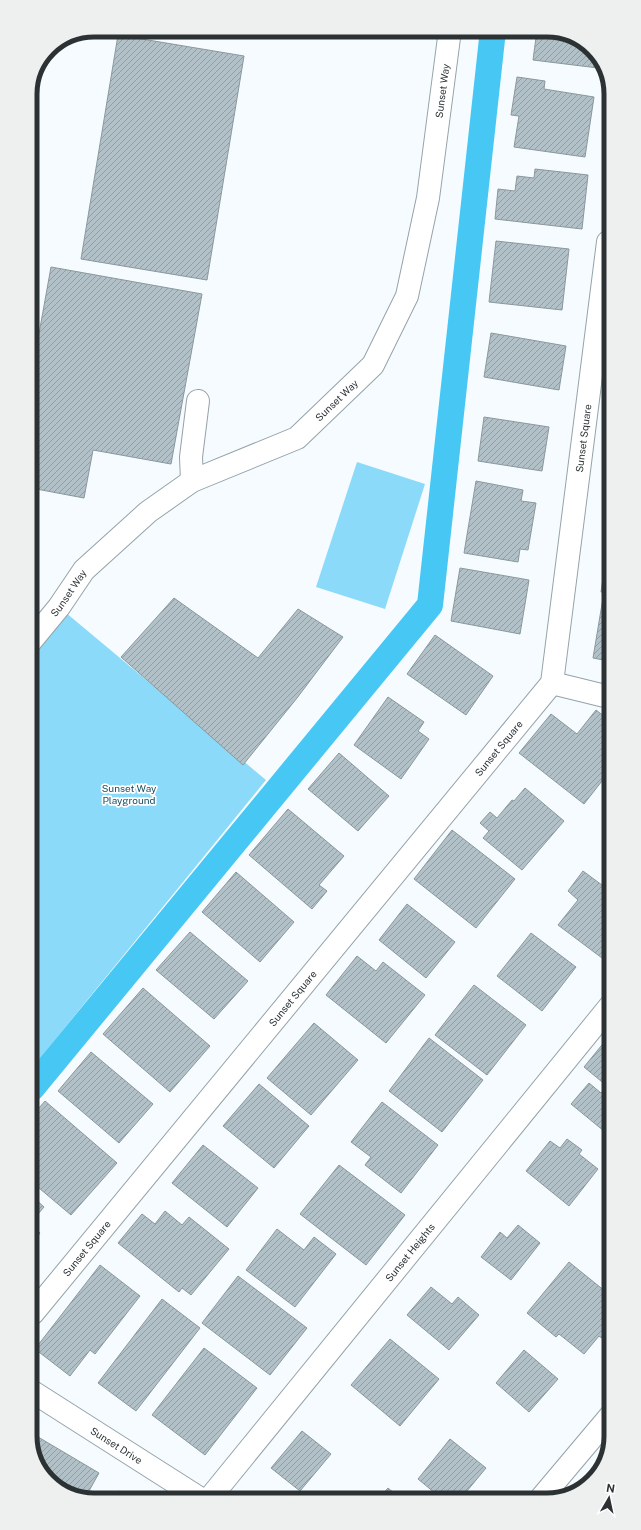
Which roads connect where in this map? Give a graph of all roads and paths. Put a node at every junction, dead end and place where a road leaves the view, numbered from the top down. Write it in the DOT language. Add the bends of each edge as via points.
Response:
graph roads {
  1 [pos="449,37"];
  2 [pos="604,301"];
  3 [pos="601,346"];
  4 [pos="198,401"];
  5 [pos="192,481"];
  6 [pos="37,634"];
  7 [pos="552,683"];
  8 [pos="604,696"];
  9 [pos="604,1013"];
  10 [pos="37,1308"];
  11 [pos="37,1395"];
  12 [pos="604,1423"];
  13 [pos="192,1493"];
  14 [pos="214,1493"];
  15 [pos="545,1493"];
  1 -- 5 [label="street, Sunset Way" via="428,198 407,296 373,365 298,438"];
  2 -- 3 [label="street, Sunset Square"];
  3 -- 7 [label="street, Sunset Square"];
  4 -- 5 [label="street" via="191,457"];
  5 -- 6 [label="street, Sunset Way" via="148,512 84,570"];
  7 -- 8 [label="street"];
  7 -- 10 [label="street, Sunset Square"];
  9 -- 14 [label="street, Sunset Heights"];
  11 -- 13 [label="street, Sunset Drive"];
  12 -- 15 [label="street"];
}
